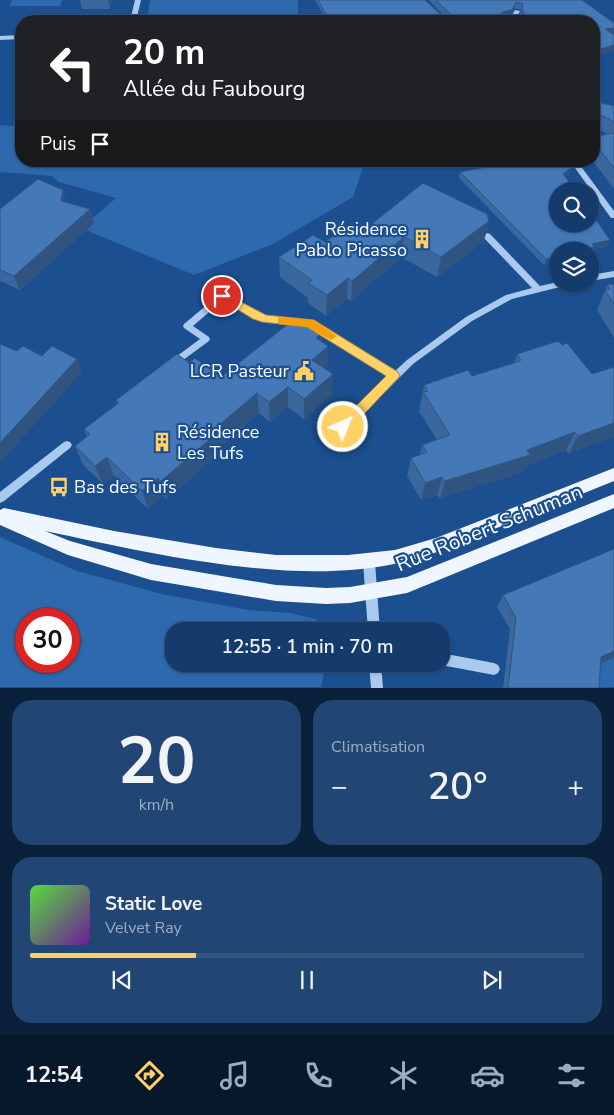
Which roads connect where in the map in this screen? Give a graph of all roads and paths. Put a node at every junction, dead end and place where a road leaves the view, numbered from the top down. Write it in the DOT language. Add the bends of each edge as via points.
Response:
graph roads {
  1 [pos="138,0"];
  2 [pos="517,11"];
  3 [pos="134,15"];
  4 [pos="515,15"];
  5 [pos="15,37"];
  6 [pos="0,38"];
  7 [pos="577,167"];
  8 [pos="614,216"];
  9 [pos="487,236"];
  10 [pos="614,274"];
  11 [pos="599,276"];
  12 [pos="549,286"];
  13 [pos="537,288"];
  14 [pos="164,370"];
  15 [pos="394,376"];
  16 [pos="331,440"];
  17 [pos="67,445"];
  18 [pos="614,474"];
  19 [pos="0,498"];
  20 [pos="614,501"];
  21 [pos="0,514"];
  22 [pos="0,518"];
  23 [pos="369,562"];
  24 [pos="371,592"];
  25 [pos="373,622"];
  26 [pos="450,661"];
  27 [pos="494,669"];
  28 [pos="376,672"];
  29 [pos="377,688"];
  1 -- 3 [label="street"];
  2 -- 4 [label="street"];
  5 -- 6 [label="street"];
  7 -- 8 [label="street"];
  9 -- 13 [label="street"];
  10 -- 11 [label="street"];
  12 -- 13 [label="street"];
  13 -- 15 [label="street" via="509,296 484,310 421,353"];
  14 -- 15 [label="street" via="206,339 187,326 222,296 266,320 310,323"];
  15 -- 16 [label="street"];
  17 -- 19 [label="street"];
  18 -- 23 [label="main road, Rue Robert Schuman" via="436,545"];
  20 -- 24 [label="main road, Rue Robert Schuman" via="425,579"];
  21 -- 23 [label="main road, Rue Robert Schuman" via="114,538 226,556 276,562"];
  22 -- 24 [label="main road, Rue Robert Schuman" via="44,539 151,572 217,585 293,594 326,596"];
  23 -- 24 [label="street"];
  24 -- 25 [label="street"];
  26 -- 27 [label="street"];
  28 -- 29 [label="street"];
}
